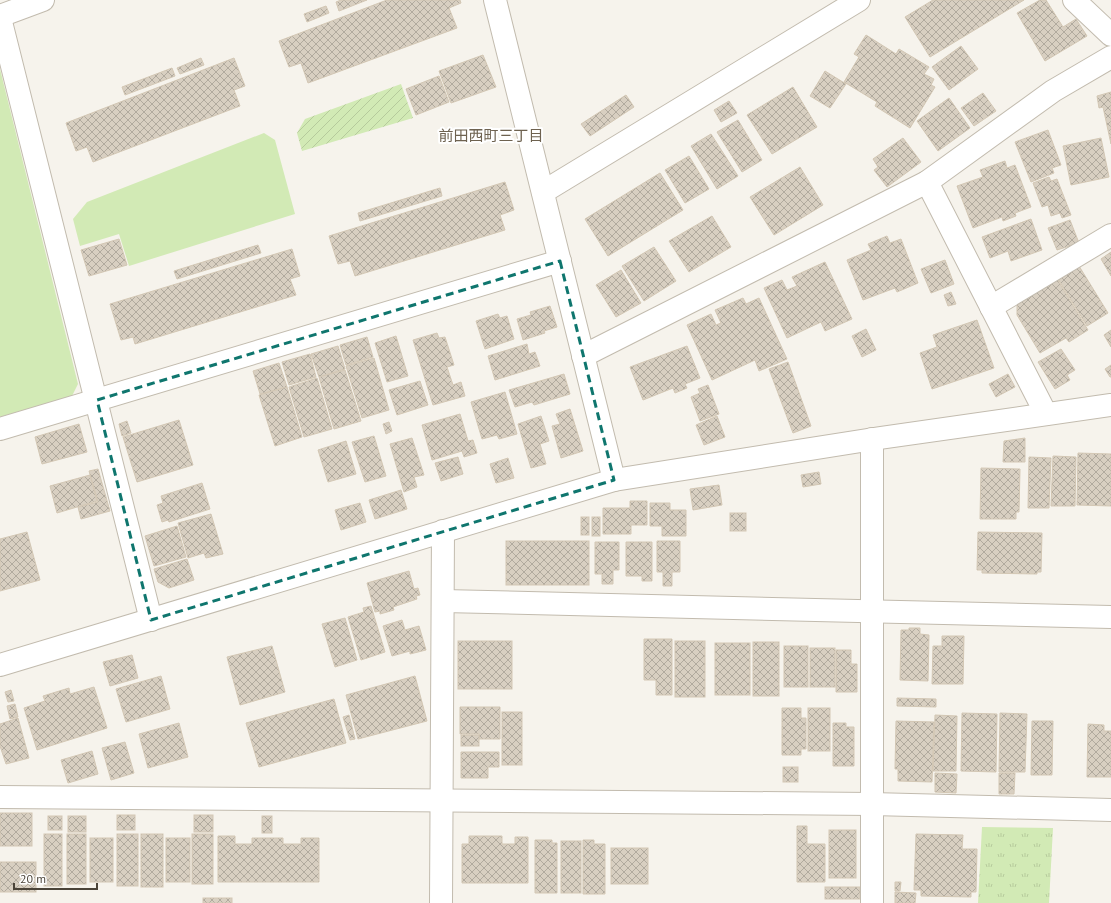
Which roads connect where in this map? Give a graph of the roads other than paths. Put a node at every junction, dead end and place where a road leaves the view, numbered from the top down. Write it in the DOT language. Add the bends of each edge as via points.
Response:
graph roads {
  1 [pos="42,0"];
  2 [pos="495,0"];
  3 [pos="859,0"];
  4 [pos="1074,0"];
  5 [pos="0,17"];
  6 [pos="1111,35"];
  7 [pos="1111,57"];
  8 [pos="927,182"];
  9 [pos="543,192"];
  10 [pos="1111,235"];
  11 [pos="560,262"];
  12 [pos="991,307"];
  13 [pos="583,356"];
  14 [pos="97,400"];
  15 [pos="1111,405"];
  16 [pos="1046,414"];
  17 [pos="0,429"];
  18 [pos="872,439"];
  19 [pos="614,480"];
  20 [pos="443,531"];
  21 [pos="443,601"];
  22 [pos="872,611"];
  23 [pos="1111,617"];
  24 [pos="151,620"];
  25 [pos="0,665"];
  26 [pos="0,797"];
  27 [pos="442,801"];
  28 [pos="872,804"];
  29 [pos="1111,810"];
  30 [pos="441,903"];
  31 [pos="872,903"];
  1 -- 5 [label="street"];
  2 -- 9 [label="street"];
  3 -- 9 [label="street"];
  4 -- 6 [label="street"];
  5 -- 14 [label="street"];
  7 -- 8 [label="street" via="1053,91"];
  8 -- 12 [label="street"];
  8 -- 13 [label="street"];
  9 -- 11 [label="street"];
  10 -- 12 [label="street"];
  11 -- 13 [label="street"];
  11 -- 14 [label="street"];
  12 -- 16 [label="street"];
  13 -- 19 [label="street"];
  14 -- 17 [label="street"];
  14 -- 24 [label="street"];
  15 -- 16 [label="street"];
  16 -- 18 [label="street"];
  18 -- 19 [label="street"];
  18 -- 22 [label="street"];
  19 -- 20 [label="street"];
  20 -- 21 [label="street"];
  20 -- 24 [label="street"];
  21 -- 22 [label="street"];
  21 -- 27 [label="street"];
  22 -- 23 [label="street"];
  22 -- 28 [label="street"];
  24 -- 25 [label="street"];
  26 -- 27 [label="street"];
  27 -- 28 [label="street"];
  27 -- 30 [label="street"];
  28 -- 29 [label="street"];
  28 -- 31 [label="street"];
}
